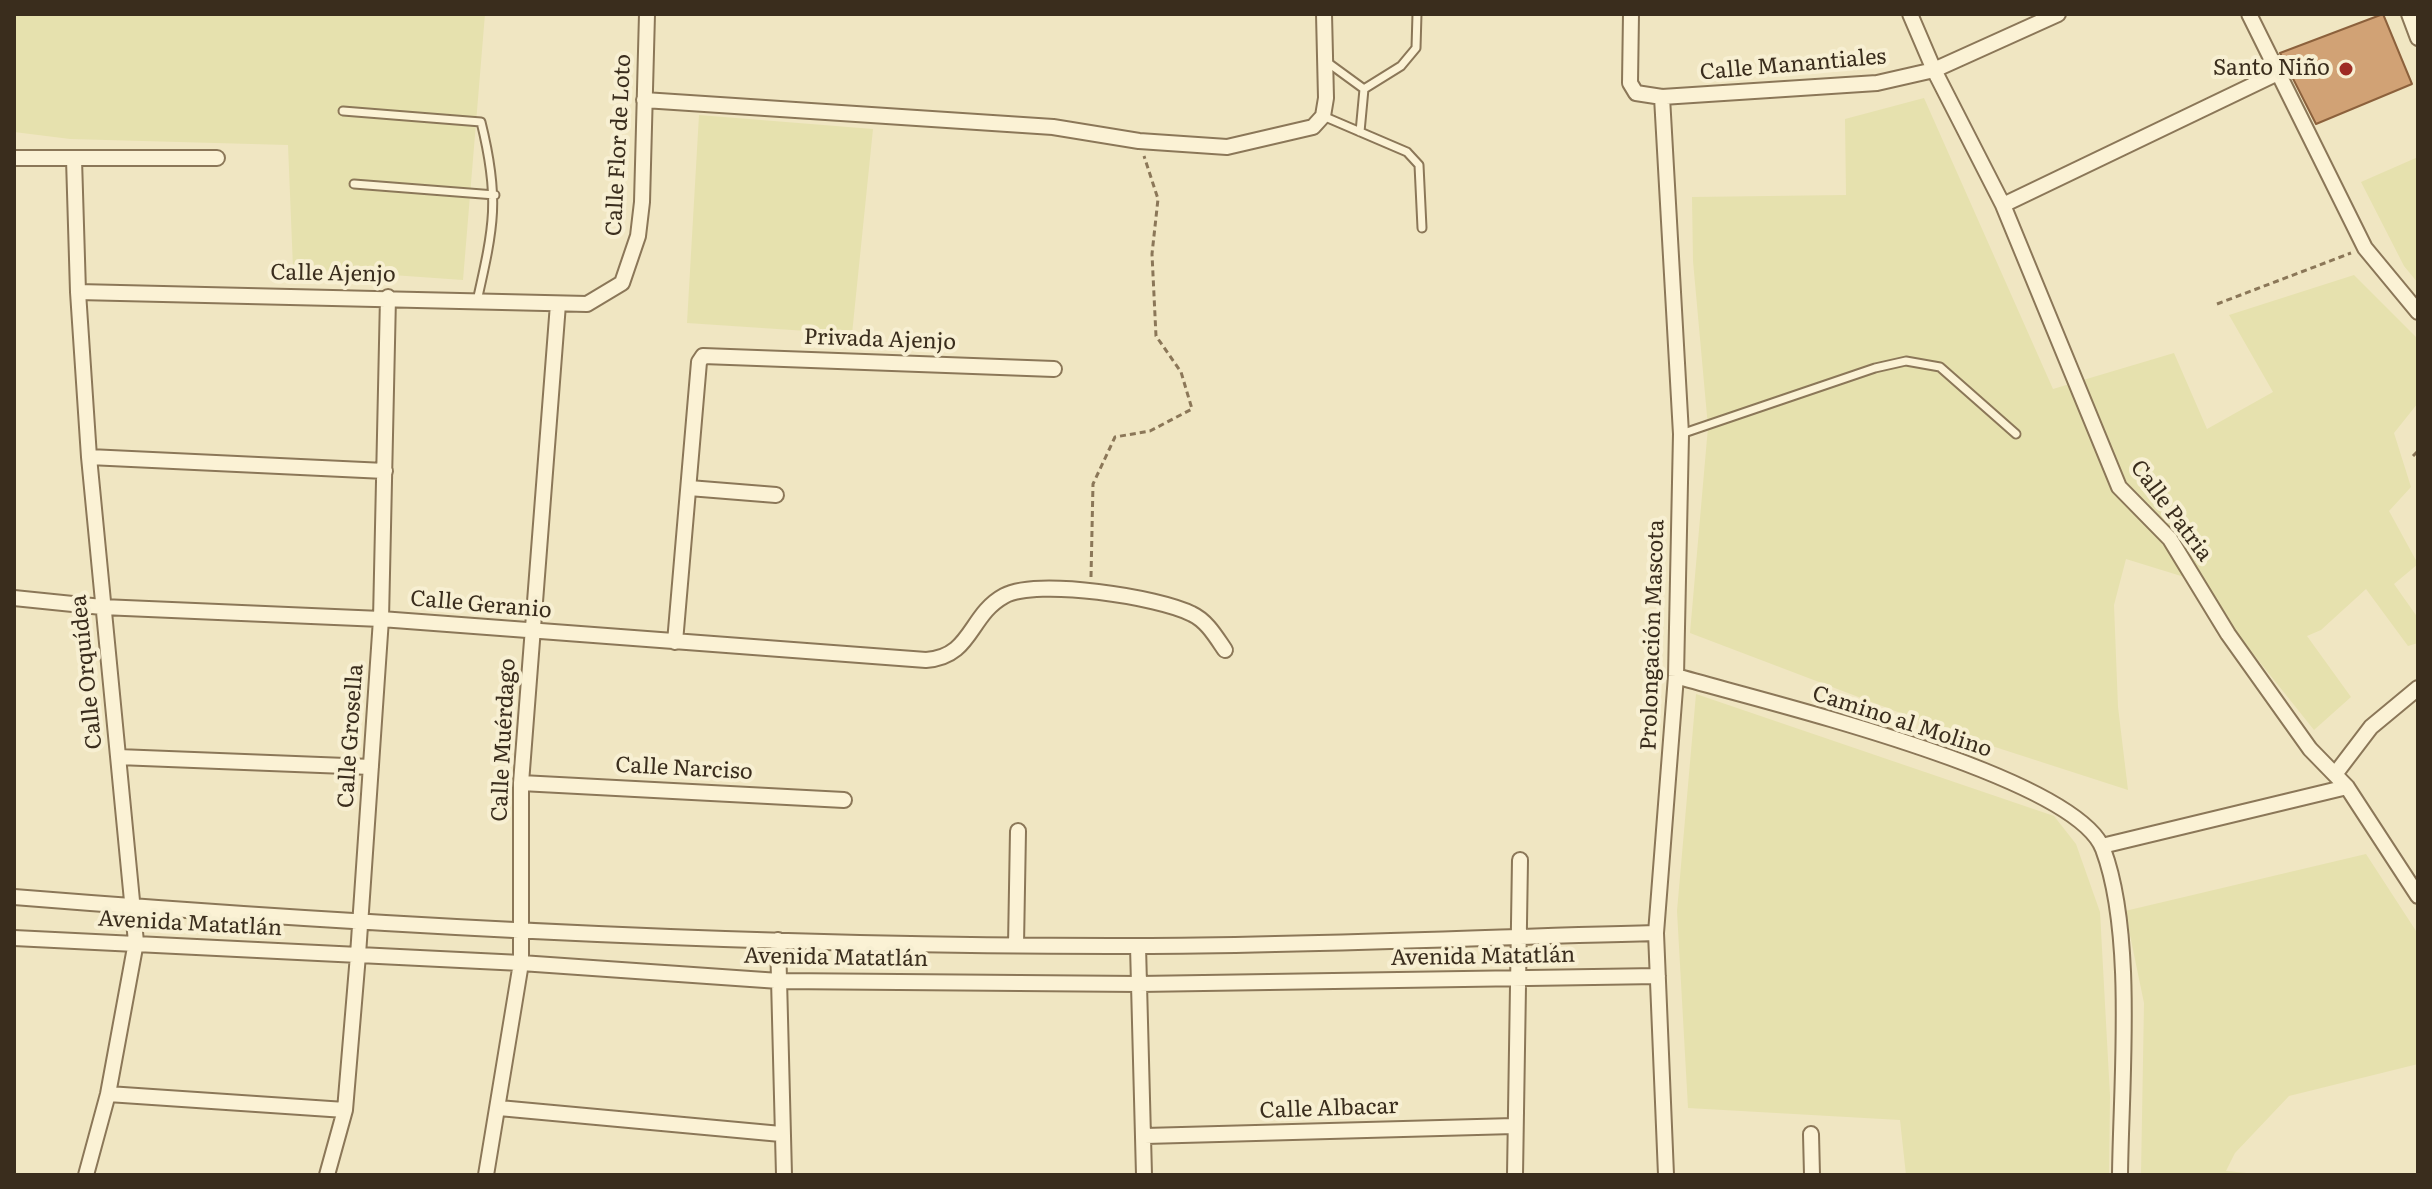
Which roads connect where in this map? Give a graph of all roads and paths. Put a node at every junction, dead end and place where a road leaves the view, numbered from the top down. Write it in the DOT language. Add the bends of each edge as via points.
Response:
graph roads {
  1 [pos="647,14"];
  2 [pos="1324,14"];
  3 [pos="1417,14"];
  4 [pos="1631,14"];
  5 [pos="1910,14"];
  6 [pos="2058,14"];
  7 [pos="2249,14"];
  8 [pos="2409,14"];
  9 [pos="2418,38"];
  10 [pos="1325,61"];
  11 [pos="1934,70"];
  12 [pos="2280,72"];
  13 [pos="1364,89"];
  14 [pos="1662,97"];
  15 [pos="644,100"];
  16 [pos="343,111"];
  17 [pos="1323,116"];
  18 [pos="1360,132"];
  19 [pos="1139,141"];
  20 [pos="14,158"];
  21 [pos="217,158"];
  22 [pos="74,159"];
  23 [pos="354,184"];
  24 [pos="495,195"];
  25 [pos="2003,205"];
  26 [pos="1422,228"];
  27 [pos="2365,248"];
  28 [pos="78,292"];
  29 [pos="388,297"];
  30 [pos="477,301"];
  31 [pos="558,304"];
  32 [pos="587,304"];
  33 [pos="2217,304"];
  34 [pos="2418,312"];
  35 [pos="1054,369"];
  36 [pos="1681,434"];
  37 [pos="2016,434"];
  38 [pos="2418,451"];
  39 [pos="2413,456"];
  40 [pos="89,457"];
  41 [pos="385,471"];
  42 [pos="689,488"];
  43 [pos="776,495"];
  44 [pos="1091,590"];
  45 [pos="14,598"];
  46 [pos="102,607"];
  47 [pos="381,619"];
  48 [pos="532,632"];
  49 [pos="675,642"];
  50 [pos="1225,650"];
  51 [pos="1676,676"];
  52 [pos="2418,688"];
  53 [pos="118,757"];
  54 [pos="371,767"];
  55 [pos="2336,773"];
  56 [pos="521,783"];
  57 [pos="2347,787"];
  58 [pos="844,800"];
  59 [pos="1018,831"];
  60 [pos="2102,846"];
  61 [pos="1520,860"];
  62 [pos="2418,896"];
  63 [pos="14,897"];
  64 [pos="135,907"];
  65 [pos="360,923"];
  66 [pos="523,930"];
  67 [pos="1656,933"];
  68 [pos="1517,937"];
  69 [pos="14,938"];
  70 [pos="778,940"];
  71 [pos="136,942"];
  72 [pos="1016,945"];
  73 [pos="1138,946"];
  74 [pos="358,955"];
  75 [pos="521,963"];
  76 [pos="1658,976"];
  77 [pos="1517,979"];
  78 [pos="779,981"];
  79 [pos="1139,984"];
  80 [pos="108,1094"];
  81 [pos="499,1108"];
  82 [pos="345,1110"];
  83 [pos="1514,1126"];
  84 [pos="781,1134"];
  85 [pos="1811,1134"];
  86 [pos="1145,1136"];
  87 [pos="86,1175"];
  88 [pos="327,1175"];
  89 [pos="486,1175"];
  90 [pos="784,1175"];
  91 [pos="1144,1175"];
  92 [pos="1515,1175"];
  93 [pos="1666,1175"];
  94 [pos="1812,1175"];
  95 [pos="2120,1175"];
  1 -- 15 [label="street, Calle Flor de Loto"];
  2 -- 10 [label="street"];
  3 -- 13 [label="lane" via="1416,48 1401,66"];
  4 -- 14 [label="street" via="1630,83 1636,93"];
  5 -- 11 [label="street, Calle Patria"];
  6 -- 11 [label="street, Calle Manantiales"];
  7 -- 12 [label="street"];
  8 -- 9 [label="street"];
  10 -- 13 [label="lane"];
  10 -- 17 [label="street"];
  11 -- 14 [label="street, Calle Manantiales" via="1877,83"];
  11 -- 25 [label="street, Calle Patria"];
  12 -- 25 [label="street"];
  12 -- 27 [label="street"];
  13 -- 18 [label="lane"];
  14 -- 36 [label="street, Prolongación Mascota"];
  15 -- 19 [label="street" via="1053,127"];
  15 -- 32 [label="street, Calle Flor de Loto" via="638,236 622,283"];
  16 -- 24 [label="lane" via="481,122"];
  17 -- 18 [label="lane"];
  17 -- 19 [label="street" via="1313,127 1227,147"];
  18 -- 26 [label="lane" via="1407,152 1419,165"];
  19 -- 44 [label="path" via="1158,199 1152,254 1156,336 1181,372 1192,409 1150,431 1115,437 1093,484"];
  20 -- 22 [label="street"];
  21 -- 22 [label="street"];
  22 -- 28 [label="street, Calle Orquídea"];
  23 -- 24 [label="lane"];
  24 -- 30 [label="lane"];
  25 -- 55 [label="street, Calle Patria" via="2119,487 2170,539 2310,749"];
  27 -- 33 [label="path"];
  27 -- 34 [label="street"];
  28 -- 29 [label="street, Calle Ajenjo"];
  28 -- 40 [label="street, Calle Orquídea"];
  29 -- 30 [label="street, Calle Ajenjo"];
  29 -- 41 [label="street, Calle Grosella"];
  30 -- 31 [label="street, Calle Ajenjo"];
  31 -- 32 [label="street, Calle Ajenjo"];
  31 -- 48 [label="street, Calle Muérdago"];
  35 -- 42 [label="street, Privada Ajenjo" via="703,356"];
  36 -- 37 [label="lane" via="1906,361 1940,367"];
  36 -- 51 [label="street, Prolongación Mascota"];
  38 -- 39 [label="path"];
  40 -- 41 [label="street"];
  40 -- 46 [label="street, Calle Orquídea"];
  41 -- 47 [label="street, Calle Grosella"];
  42 -- 43 [label="street"];
  42 -- 49 [label="street"];
  44 -- 49 [label="street, Calle Geranio" via="1024,590 1003,596 960,648 944,659"];
  44 -- 50 [label="street" via="1196,615"];
  45 -- 46 [label="street, Calle Geranio"];
  46 -- 47 [label="street, Calle Geranio"];
  46 -- 53 [label="street, Calle Orquídea"];
  47 -- 48 [label="street, Calle Geranio"];
  47 -- 54 [label="street, Calle Grosella"];
  48 -- 49 [label="street, Calle Geranio"];
  48 -- 56 [label="street, Calle Muérdago"];
  51 -- 60 [label="street, Camino al Molino" via="1942,754 2002,777 2042,794"];
  51 -- 67 [label="street, Prolongación Mascota"];
  52 -- 55 [label="street" via="2371,727"];
  53 -- 54 [label="street"];
  53 -- 64 [label="street, Calle Orquídea"];
  54 -- 65 [label="street, Calle Grosella"];
  55 -- 57 [label="street, Calle Patria"];
  56 -- 58 [label="street, Calle Narciso"];
  56 -- 66 [label="street, Calle Muérdago"];
  57 -- 60 [label="street"];
  57 -- 62 [label="street, Calle Patria"];
  59 -- 72 [label="street"];
  60 -- 95 [label="street" via="2117,904 2122,970"];
  61 -- 68 [label="street"];
  63 -- 64 [label="street, Avenida Matatlán"];
  64 -- 65 [label="street, Avenida Matatlán"];
  64 -- 71 [label="street, Calle Orquídea"];
  65 -- 66 [label="street, Avenida Matatlán"];
  65 -- 74 [label="street, Calle Grosella"];
  66 -- 70 [label="street, Avenida Matatlán"];
  66 -- 75 [label="street, Calle Muérdago"];
  67 -- 68 [label="street, Avenida Matatlán"];
  67 -- 76 [label="street, Prolongación Mascota"];
  68 -- 73 [label="street, Avenida Matatlán"];
  68 -- 77 [label="street"];
  69 -- 71 [label="street, Avenida Matatlán"];
  70 -- 72 [label="street, Avenida Matatlán"];
  70 -- 78 [label="street"];
  71 -- 74 [label="street, Avenida Matatlán"];
  71 -- 80 [label="street, Calle Orquídea"];
  72 -- 73 [label="street, Avenida Matatlán"];
  73 -- 79 [label="street"];
  74 -- 75 [label="street, Avenida Matatlán"];
  74 -- 82 [label="street, Calle Grosella"];
  75 -- 78 [label="street, Avenida Matatlán"];
  75 -- 81 [label="street, Calle Muérdago"];
  76 -- 77 [label="street, Avenida Matatlán"];
  76 -- 93 [label="street, Prolongación Mascota"];
  77 -- 79 [label="street, Avenida Matatlán"];
  77 -- 83 [label="street"];
  78 -- 79 [label="street, Avenida Matatlán"];
  78 -- 84 [label="street"];
  79 -- 86 [label="street"];
  80 -- 82 [label="street"];
  80 -- 87 [label="street, Calle Orquídea"];
  81 -- 84 [label="street"];
  81 -- 89 [label="street, Calle Muérdago"];
  82 -- 88 [label="street, Calle Grosella"];
  83 -- 86 [label="street, Calle Albacar"];
  83 -- 92 [label="street"];
  84 -- 90 [label="street"];
  85 -- 94 [label="street"];
  86 -- 91 [label="street"];
}
